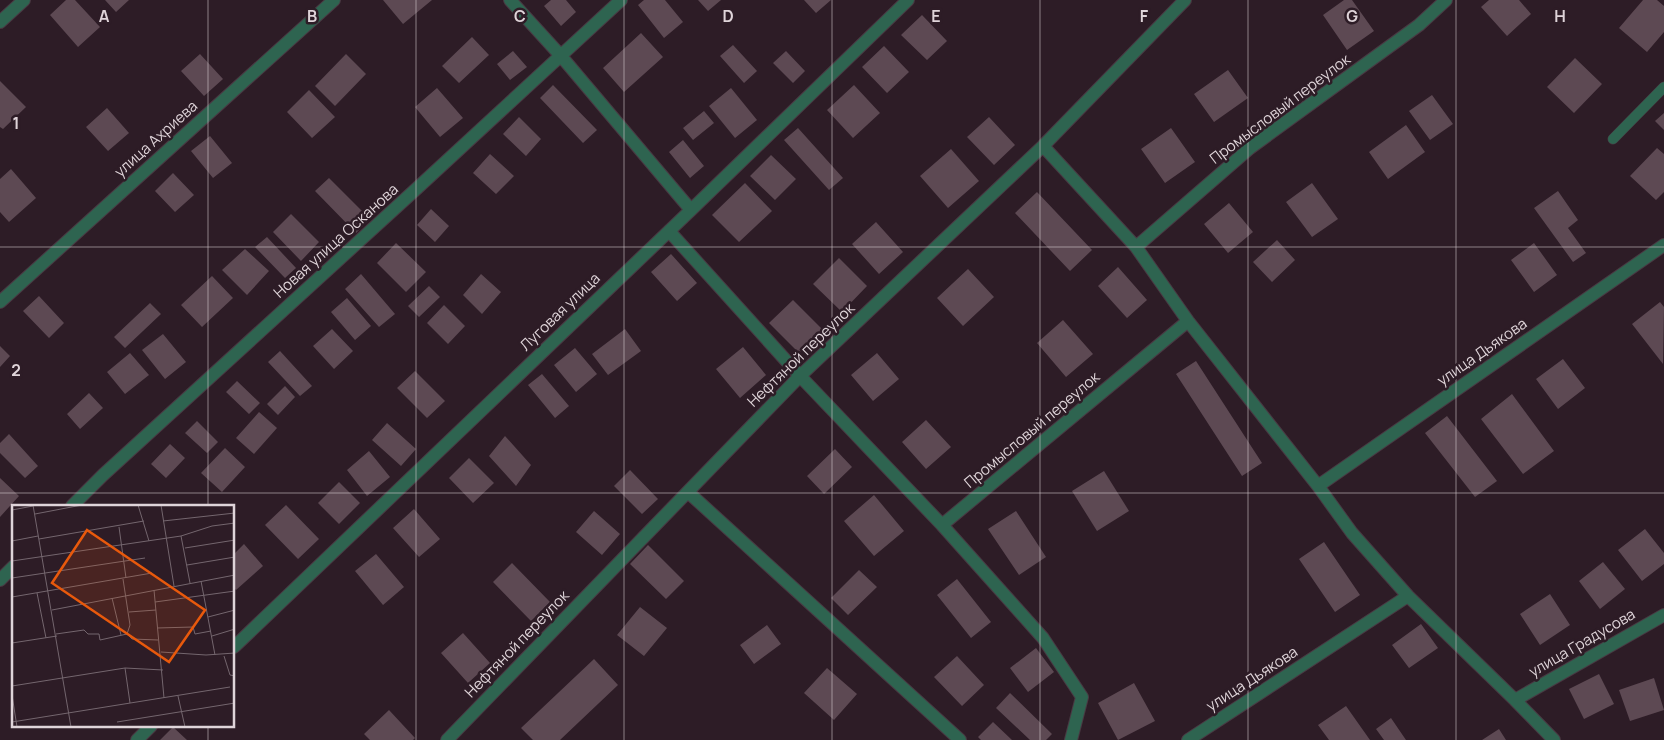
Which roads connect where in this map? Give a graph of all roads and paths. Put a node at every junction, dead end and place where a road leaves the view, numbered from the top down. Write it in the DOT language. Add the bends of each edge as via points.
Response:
graph roads {
  1 [pos="24,0"];
  2 [pos="334,0"];
  3 [pos="510,0"];
  4 [pos="621,0"];
  5 [pos="908,0"];
  6 [pos="1185,0"];
  7 [pos="1446,0"];
  8 [pos="0,22"];
  9 [pos="561,56"];
  10 [pos="1664,87"];
  11 [pos="1613,139"];
  12 [pos="1043,146"];
  13 [pos="691,210"];
  14 [pos="669,231"];
  15 [pos="1664,245"];
  16 [pos="1136,247"];
  17 [pos="0,302"];
  18 [pos="1188,321"];
  19 [pos="800,376"];
  20 [pos="1318,486"];
  21 [pos="688,492"];
  22 [pos="73,505"];
  23 [pos="942,525"];
  24 [pos="12,568"];
  25 [pos="0,580"];
  26 [pos="1408,596"];
  27 [pos="1664,615"];
  28 [pos="235,646"];
  29 [pos="1515,700"];
  30 [pos="149,728"];
  31 [pos="137,740"];
  32 [pos="447,740"];
  33 [pos="960,740"];
  34 [pos="1071,740"];
  35 [pos="1188,740"];
  36 [pos="1554,740"];
  1 -- 8 [label="street"];
  2 -- 17 [label="street, улица Ахриева"];
  3 -- 9 [label="street"];
  4 -- 9 [label="street, Новая улица Осканова"];
  5 -- 13 [label="street, Луговая улица"];
  6 -- 12 [label="street, Нефтяной переулок"];
  7 -- 16 [label="street, Промысловый переулок" via="1419,25 1250,148"];
  9 -- 13 [label="street"];
  9 -- 22 [label="street, Новая улица Осканова"];
  10 -- 11 [label="lane"];
  12 -- 16 [label="street"];
  12 -- 19 [label="street, Нефтяной переулок"];
  13 -- 14 [label="street, Луговая улица"];
  14 -- 19 [label="street"];
  14 -- 28 [label="street, Луговая улица"];
  15 -- 20 [label="street, улица Дьякова"];
  16 -- 18 [label="street"];
  18 -- 20 [label="street"];
  18 -- 23 [label="street, Промысловый переулок"];
  19 -- 21 [label="street, Нефтяной переулок"];
  19 -- 23 [label="street"];
  20 -- 26 [label="street" via="1352,533"];
  21 -- 32 [label="street, Нефтяной переулок"];
  21 -- 33 [label="street"];
  23 -- 34 [label="street" via="1043,638 1082,697"];
  24 -- 25 [label="street"];
  26 -- 29 [label="street"];
  26 -- 35 [label="street, улица Дьякова"];
  27 -- 29 [label="street, улица Градусова"];
  29 -- 36 [label="street"];
  30 -- 31 [label="street"];
}
